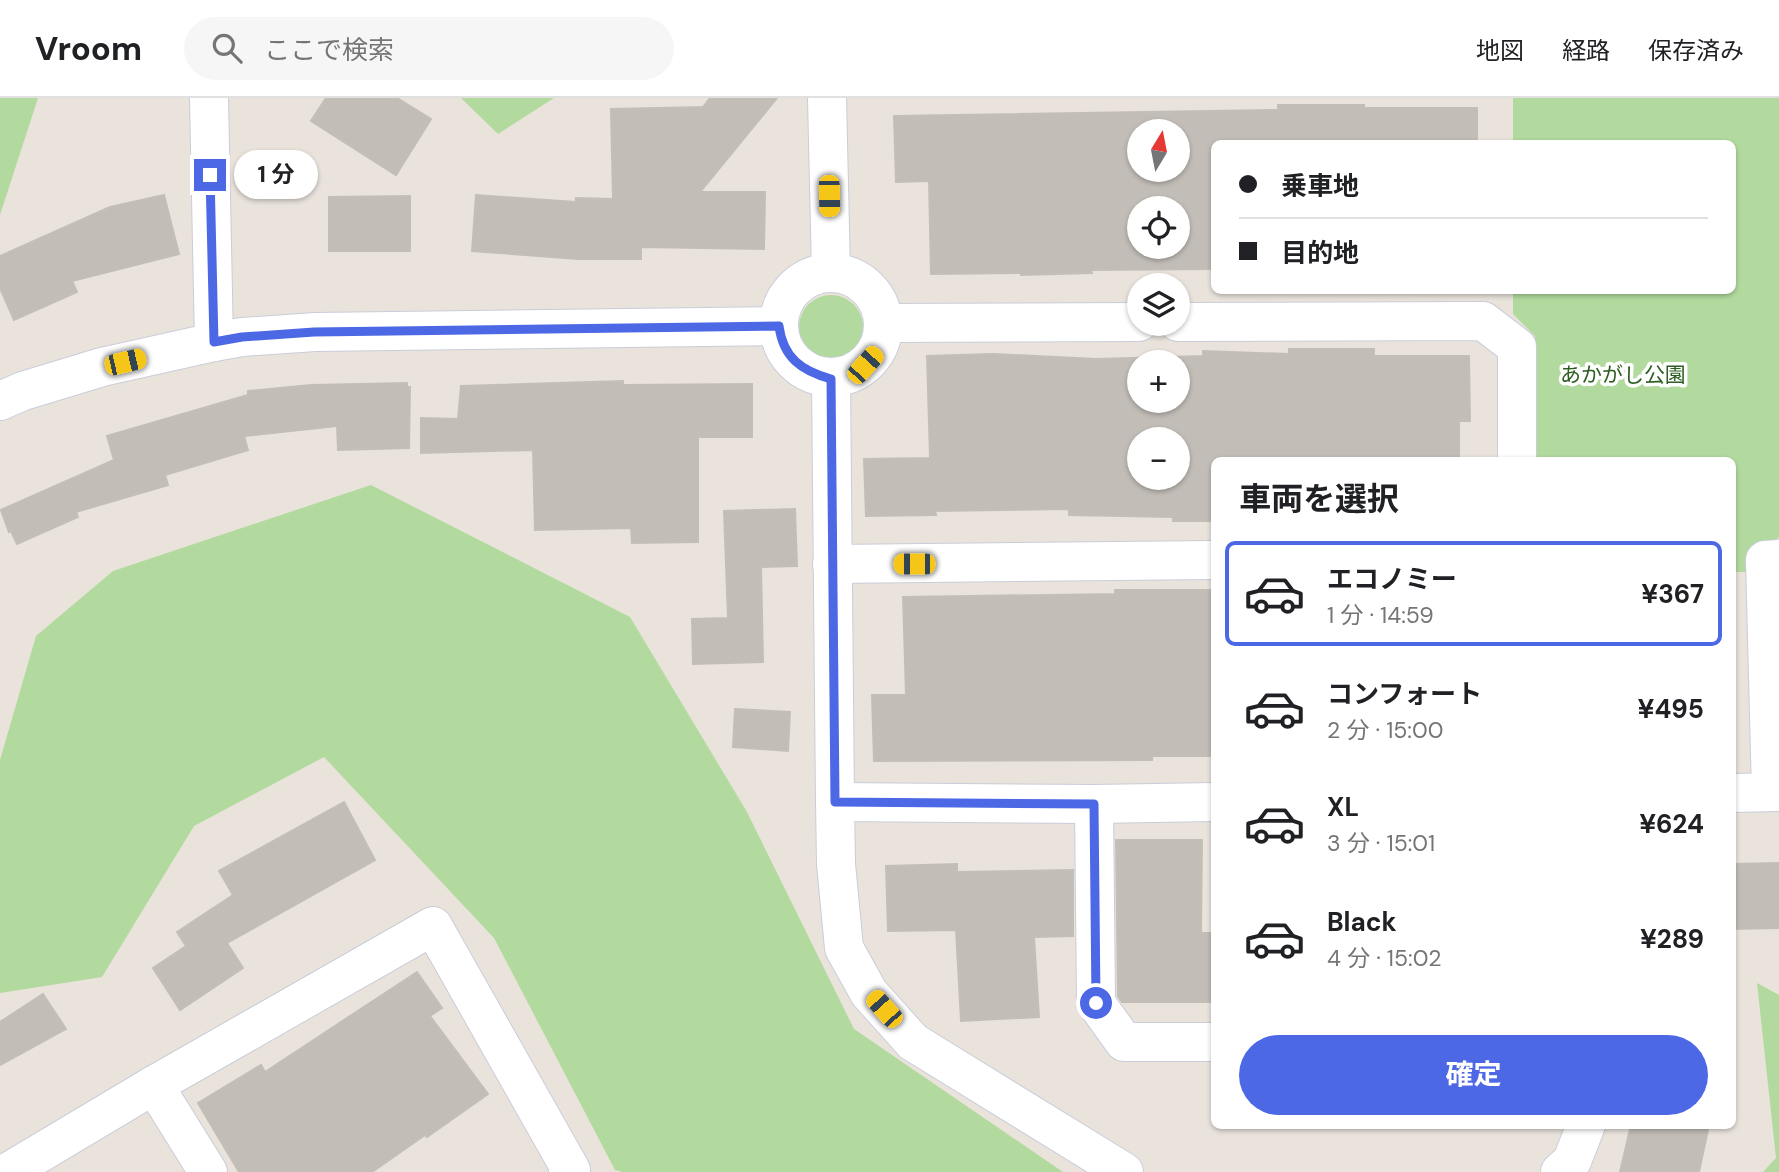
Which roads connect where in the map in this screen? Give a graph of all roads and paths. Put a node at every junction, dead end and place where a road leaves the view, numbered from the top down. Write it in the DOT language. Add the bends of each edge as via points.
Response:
graph roads {
  1 [pos="209,98"];
  2 [pos="827,98"];
  3 [pos="831,272"];
  4 [pos="1127,322"];
  5 [pos="1190,322"];
  6 [pos="884,323"];
  7 [pos="779,326"];
  8 [pos="214,342"];
  9 [pos="831,379"];
  10 [pos="2,394"];
  11 [pos="1517,457"];
  12 [pos="1779,559"];
  13 [pos="1211,560"];
  14 [pos="832,564"];
  15 [pos="1775,792"];
  16 [pos="1736,793"];
  17 [pos="835,802"];
  18 [pos="1211,802"];
  19 [pos="1094,804"];
  20 [pos="1211,1042"];
  21 [pos="154,1085"];
  22 [pos="1584,1129"];
  23 [pos="8,1172"];
  24 [pos="208,1172"];
  25 [pos="568,1172"];
  26 [pos="1124,1172"];
  27 [pos="1560,1172"];
  1 -- 8 [label="street"];
  2 -- 3 [label="street"];
  3 -- 6 [label="street" via="845,274 872,292"];
  3 -- 7 [label="street" via="813,276 793,289 781,309"];
  4 -- 6 [label="street"];
  5 -- 11 [label="street" via="1483,321 1517,347"];
  6 -- 9 [label="street" via="882,338 865,365"];
  7 -- 8 [label="street" via="314,332"];
  7 -- 9 [label="street" via="786,352 796,363"];
  8 -- 10 [label="street"];
  9 -- 14 [label="street"];
  12 -- 15 [label="street" via="1765,560"];
  13 -- 14 [label="street"];
  14 -- 17 [label="street"];
  15 -- 16 [label="street"];
  17 -- 19 [label="street"];
  17 -- 26 [label="street" via="844,948 869,993 913,1042"];
  18 -- 19 [label="street"];
  19 -- 20 [label="street" via="1096,1003 1124,1042"];
  21 -- 23 [label="street"];
  21 -- 24 [label="street"];
  21 -- 25 [label="street" via="433,926 571,1170"];
  22 -- 27 [label="street" via="1572,1161"];
}
